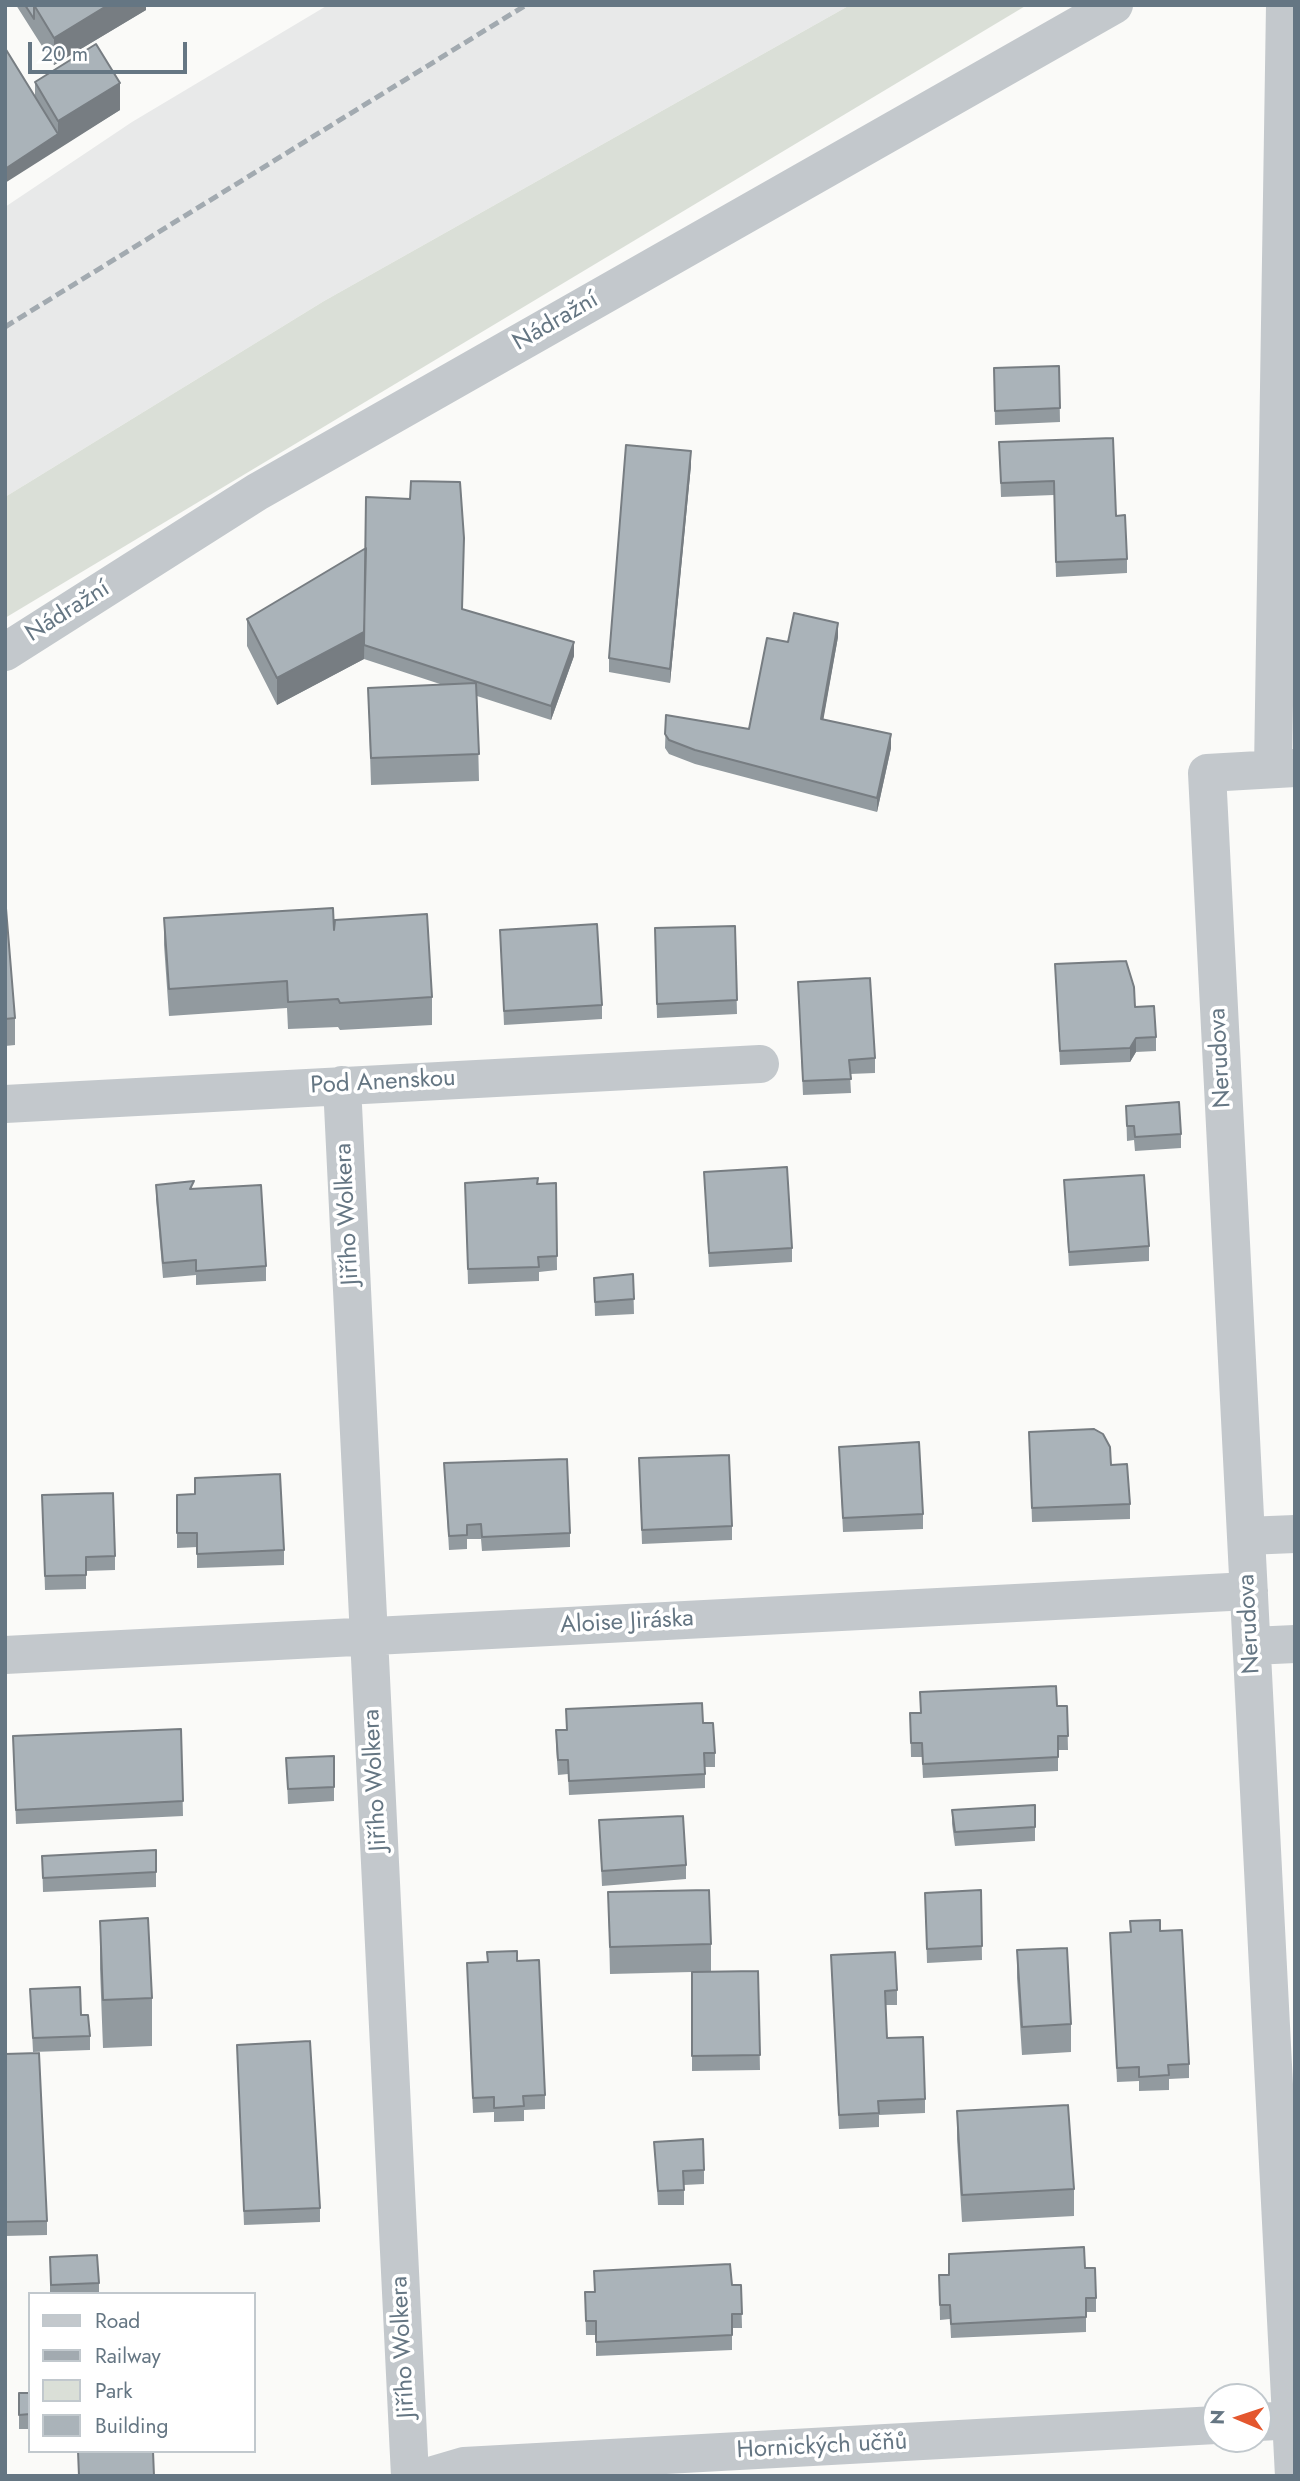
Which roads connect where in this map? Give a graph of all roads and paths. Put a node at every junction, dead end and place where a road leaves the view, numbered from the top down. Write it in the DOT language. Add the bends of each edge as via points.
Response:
graph roads {
  1 [pos="1114,5"];
  2 [pos="1285,5"];
  3 [pos="5,652"];
  4 [pos="1284,769"];
  5 [pos="760,1064"];
  6 [pos="342,1085"];
  7 [pos="5,1104"];
  8 [pos="1295,1534"];
  9 [pos="1245,1536"];
  10 [pos="1249,1591"];
  11 [pos="369,1636"];
  12 [pos="1295,1644"];
  13 [pos="1251,1646"];
  14 [pos="5,1655"];
  15 [pos="1281,2421"];
  16 [pos="1202,2426"];
  17 [pos="410,2476"];
  18 [pos="430,2476"];
  19 [pos="1294,2476"];
  1 -- 3 [label="street, Nádražní" via="257,492"];
  2 -- 4 [label="street"];
  4 -- 9 [label="street, Nerudova" via="1206,772"];
  5 -- 6 [label="street, Pod Anenskou"];
  6 -- 7 [label="street, Pod Anenskou"];
  6 -- 11 [label="street, Jiřího Wolkera"];
  8 -- 9 [label="street"];
  9 -- 10 [label="street, Nerudova"];
  10 -- 11 [label="street, Aloise Jiráska"];
  10 -- 13 [label="street, Nerudova"];
  11 -- 14 [label="street, Aloise Jiráska"];
  11 -- 17 [label="street, Jiřího Wolkera"];
  12 -- 13 [label="street"];
  13 -- 15 [label="street, Nerudova"];
  15 -- 19 [label="street, Nerudova"];
  16 -- 18 [label="street, Hornických učňů" via="464,2466"];
}
